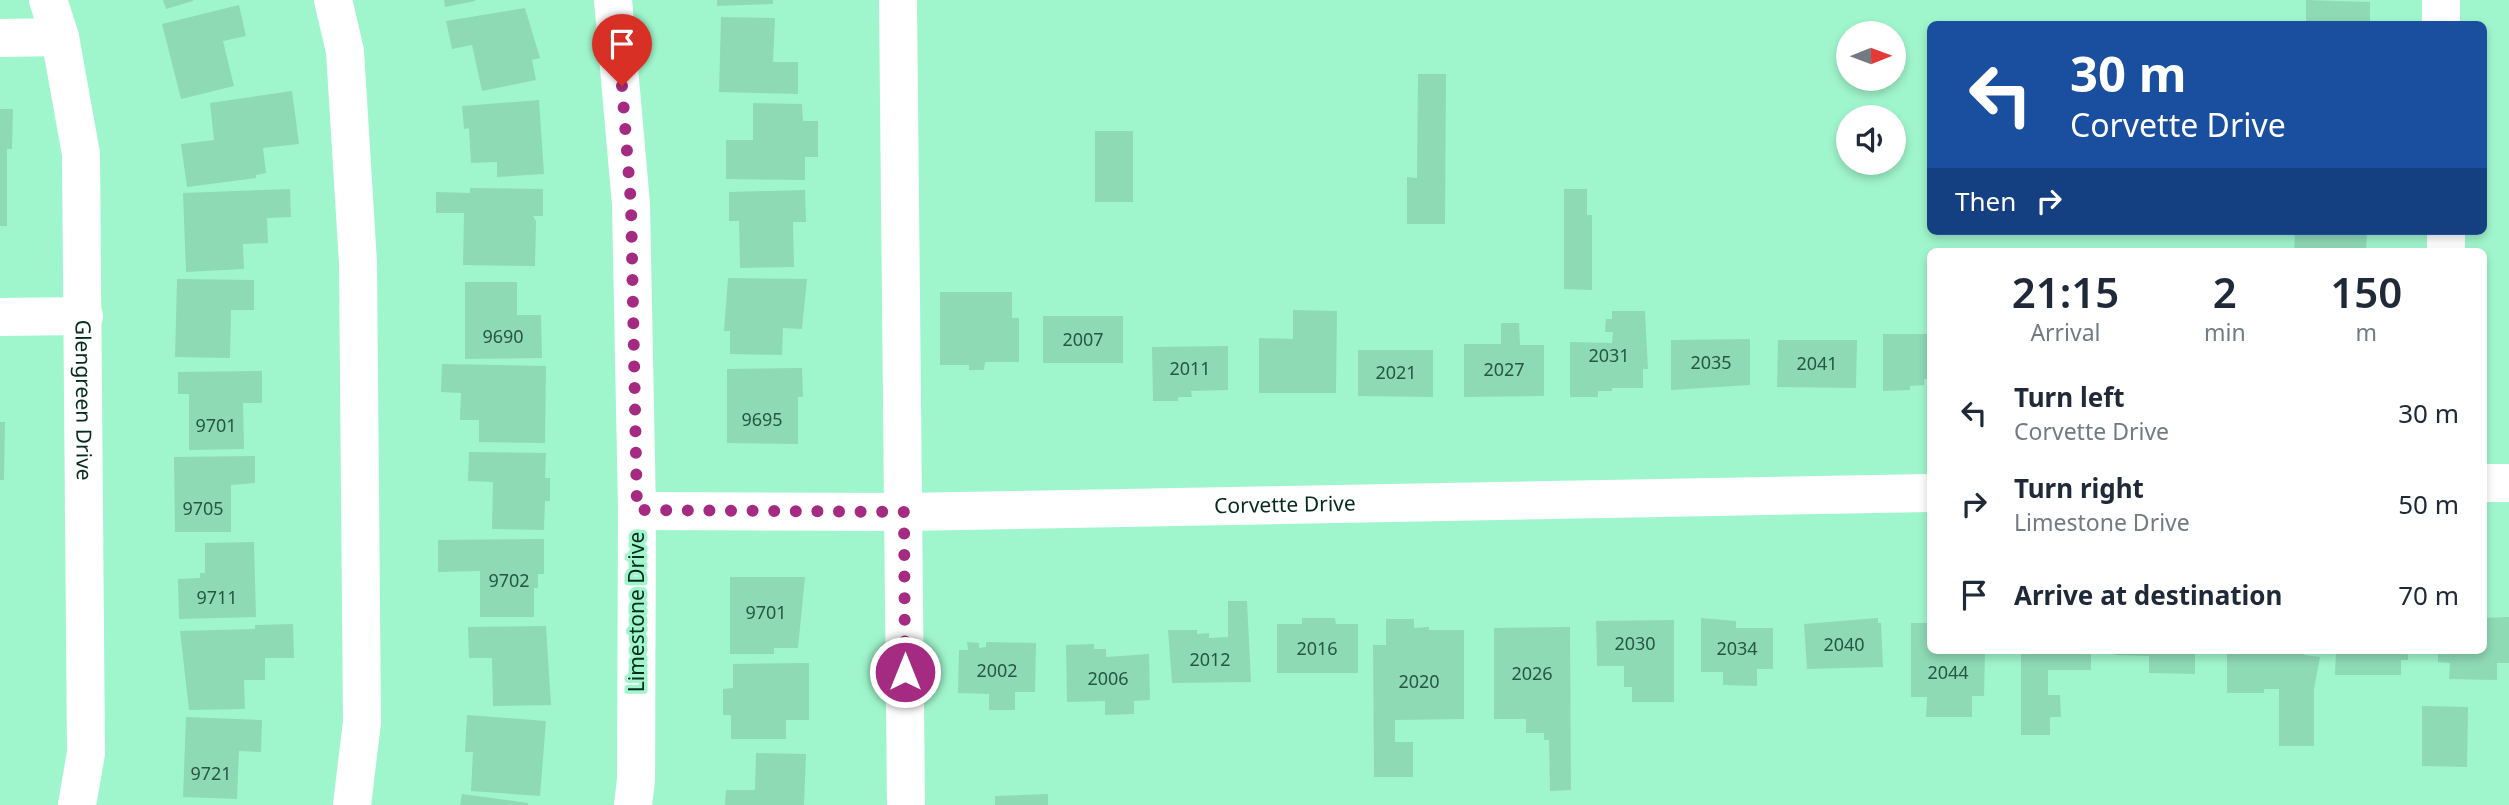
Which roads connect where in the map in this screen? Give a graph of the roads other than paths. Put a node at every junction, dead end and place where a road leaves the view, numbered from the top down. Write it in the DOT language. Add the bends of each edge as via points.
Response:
graph roads {
  1 [pos="48,0"];
  2 [pos="333,0"];
  3 [pos="613,0"];
  4 [pos="898,0"];
  5 [pos="2441,0"];
  6 [pos="2441,21"];
  7 [pos="60,37"];
  8 [pos="0,38"];
  9 [pos="84,316"];
  10 [pos="0,317"];
  11 [pos="2487,483"];
  12 [pos="2509,483"];
  13 [pos="1927,493"];
  14 [pos="637,510"];
  15 [pos="904,512"];
  16 [pos="77,805"];
  17 [pos="352,805"];
  18 [pos="633,805"];
  19 [pos="906,805"];
  1 -- 7 [label="street, Glengreen Drive"];
  2 -- 17 [label="street" via="345,51 358,263 362,722"];
  3 -- 14 [label="street, Limestone Drive" via="631,204"];
  4 -- 15 [label="street"];
  5 -- 6 [label="street"];
  7 -- 8 [label="street"];
  7 -- 9 [label="street, Glengreen Drive" via="81,153"];
  9 -- 10 [label="street"];
  9 -- 16 [label="street, Glengreen Drive" via="86,754"];
  11 -- 12 [label="street"];
  13 -- 15 [label="street, Corvette Drive"];
  14 -- 15 [label="street, Corvette Drive"];
  14 -- 18 [label="street, Limestone Drive"];
  15 -- 19 [label="street"];
}
